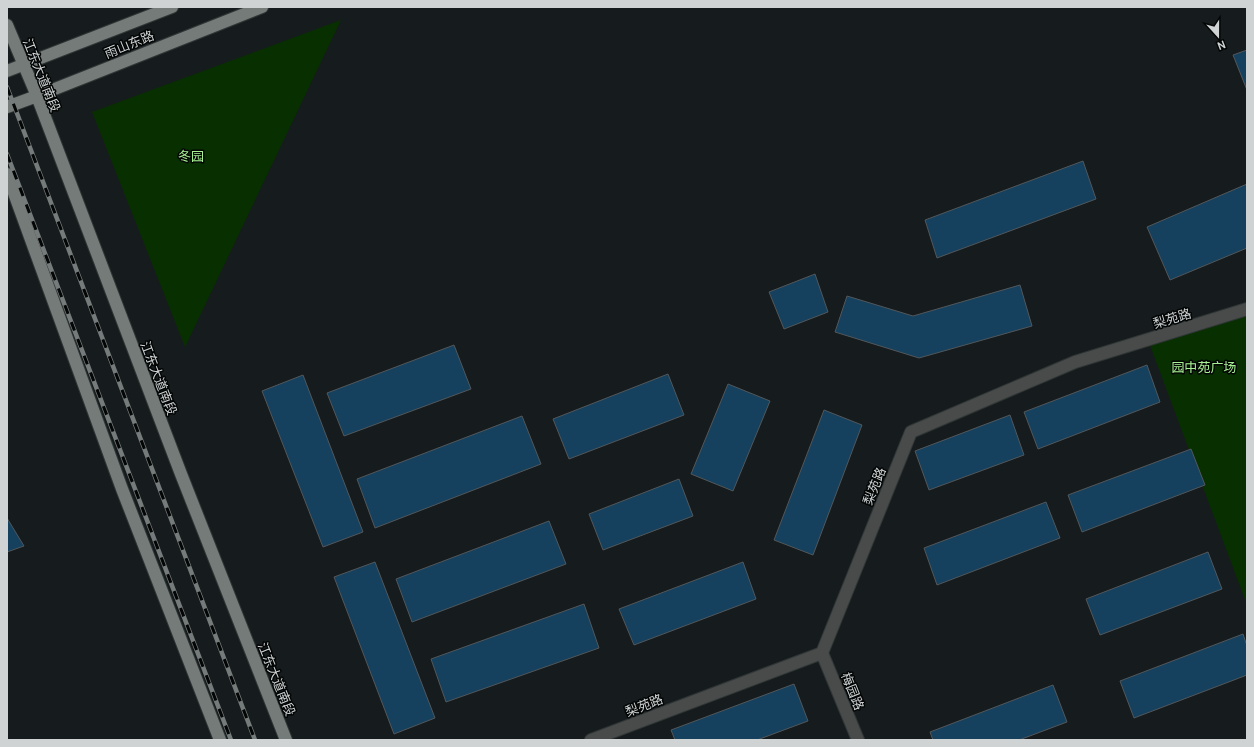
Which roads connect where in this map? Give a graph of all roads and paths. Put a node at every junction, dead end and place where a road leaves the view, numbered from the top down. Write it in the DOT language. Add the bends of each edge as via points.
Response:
graph roads {
  1 [pos="172,7"];
  2 [pos="262,7"];
  3 [pos="7,25"];
  4 [pos="23,66"];
  5 [pos="7,71"];
  6 [pos="36,96"];
  7 [pos="7,107"];
  8 [pos="7,174"];
  9 [pos="1247,309"];
  10 [pos="822,654"];
  11 [pos="220,740"];
  12 [pos="286,740"];
  13 [pos="591,740"];
  14 [pos="858,740"];
  1 -- 4 [label="main road, 雨山东路"];
  2 -- 6 [label="main road, 雨山东路"];
  3 -- 4 [label="main road, 江东大道南段"];
  4 -- 5 [label="main road, 雨山东路"];
  4 -- 6 [label="main road, 江东大道南段"];
  6 -- 7 [label="main road, 雨山东路"];
  6 -- 12 [label="main road, 江东大道南段" via="180,474"];
  8 -- 11 [label="main road" via="122,489"];
  9 -- 10 [label="street, 梨苑路" via="1075,362 911,432"];
  10 -- 13 [label="street, 梨苑路"];
  10 -- 14 [label="street, 梅园路"];
}
